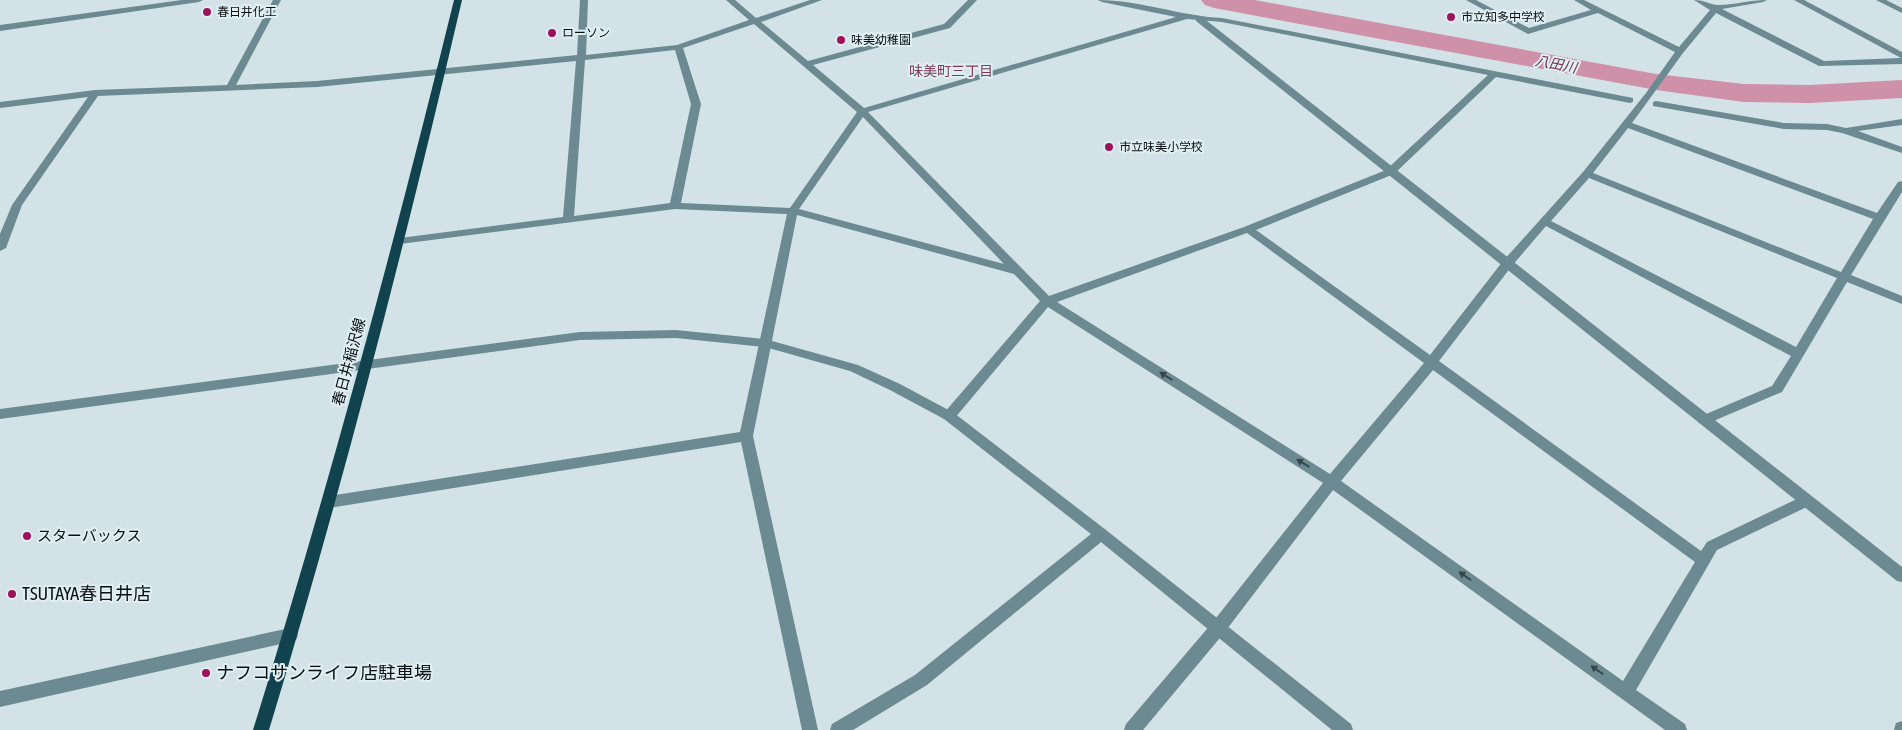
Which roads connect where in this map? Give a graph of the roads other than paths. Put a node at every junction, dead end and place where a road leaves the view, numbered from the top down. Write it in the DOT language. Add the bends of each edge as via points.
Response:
graph roads {
  1 [pos="199,0"];
  2 [pos="277,0"];
  3 [pos="458,0"];
  4 [pos="584,0"];
  5 [pos="730,0"];
  6 [pos="818,0"];
  7 [pos="973,0"];
  8 [pos="1102,0"];
  9 [pos="1470,0"];
  10 [pos="1578,0"];
  11 [pos="1698,0"];
  12 [pos="1762,0"];
  13 [pos="1798,0"];
  14 [pos="1880,0"];
  15 [pos="1716,8"];
  16 [pos="1599,10"];
  17 [pos="1902,11"];
  18 [pos="1193,18"];
  19 [pos="756,21"];
  20 [pos="0,28"];
  21 [pos="678,47"];
  22 [pos="1680,51"];
  23 [pos="1902,56"];
  24 [pos="581,58"];
  25 [pos="1902,61"];
  26 [pos="807,64"];
  27 [pos="441,73"];
  28 [pos="1495,73"];
  29 [pos="230,87"];
  30 [pos="95,93"];
  31 [pos="1653,99"];
  32 [pos="1630,100"];
  33 [pos="0,104"];
  34 [pos="862,111"];
  35 [pos="1902,122"];
  36 [pos="1625,124"];
  37 [pos="1844,130"];
  38 [pos="1902,150"];
  39 [pos="1390,172"];
  40 [pos="1587,174"];
  41 [pos="1902,184"];
  42 [pos="675,206"];
  43 [pos="792,211"];
  44 [pos="1879,218"];
  45 [pos="568,220"];
  46 [pos="1546,222"];
  47 [pos="1248,229"];
  48 [pos="400,241"];
  49 [pos="0,248"];
  50 [pos="1507,264"];
  51 [pos="1018,272"];
  52 [pos="1844,277"];
  53 [pos="1902,300"];
  54 [pos="1047,301"];
  55 [pos="765,343"];
  56 [pos="1798,354"];
  57 [pos="1432,364"];
  58 [pos="366,365"];
  59 [pos="0,414"];
  60 [pos="949,416"];
  61 [pos="1704,420"];
  62 [pos="746,436"];
  63 [pos="1332,482"];
  64 [pos="1806,501"];
  65 [pos="329,502"];
  66 [pos="1101,534"];
  67 [pos="1703,560"];
  68 [pos="1902,576"];
  69 [pos="1218,628"];
  70 [pos="290,635"];
  71 [pos="1626,691"];
  72 [pos="0,699"];
  73 [pos="260,730"];
  74 [pos="810,730"];
  75 [pos="838,730"];
  76 [pos="1132,730"];
  77 [pos="1346,730"];
  78 [pos="1679,730"];
  1 -- 20 [label="street" via="106,10"];
  2 -- 29 [label="street"];
  3 -- 27 [label="main road, 春日井稲沢線"];
  4 -- 24 [label="street"];
  5 -- 19 [label="street"];
  6 -- 19 [label="street"];
  7 -- 26 [label="street" via="947,26"];
  8 -- 18 [label="street"];
  9 -- 16 [label="street" via="1528,31"];
  10 -- 16 [label="street"];
  11 -- 15 [label="street"];
  12 -- 15 [label="street"];
  13 -- 23 [label="street"];
  14 -- 17 [label="street"];
  15 -- 22 [label="street"];
  15 -- 25 [label="street" via="1822,64"];
  16 -- 22 [label="street"];
  18 -- 28 [label="street" via="1231,22"];
  18 -- 34 [label="street"];
  18 -- 39 [label="street"];
  19 -- 21 [label="street"];
  19 -- 26 [label="street"];
  21 -- 24 [label="street"];
  21 -- 42 [label="street" via="696,104"];
  22 -- 31 [label="street" via="1667,68"];
  24 -- 27 [label="street"];
  24 -- 45 [label="street"];
  26 -- 34 [label="street"];
  27 -- 29 [label="street" via="317,84"];
  27 -- 48 [label="main road, 春日井稲沢線"];
  28 -- 32 [label="street"];
  28 -- 39 [label="street"];
  29 -- 30 [label="street"];
  30 -- 33 [label="street"];
  30 -- 49 [label="street" via="17,205"];
  31 -- 36 [label="street"];
  31 -- 37 [label="street" via="1745,121"];
  34 -- 43 [label="street"];
  34 -- 51 [label="street"];
  35 -- 37 [label="street"];
  36 -- 40 [label="street"];
  36 -- 44 [label="street"];
  37 -- 38 [label="street"];
  39 -- 47 [label="street"];
  39 -- 50 [label="street"];
  40 -- 46 [label="street"];
  40 -- 52 [label="street"];
  41 -- 44 [label="street"];
  42 -- 43 [label="street"];
  42 -- 45 [label="street"];
  43 -- 51 [label="street"];
  43 -- 55 [label="street"];
  44 -- 52 [label="street"];
  45 -- 48 [label="street"];
  46 -- 50 [label="street"];
  46 -- 56 [label="street"];
  47 -- 54 [label="street"];
  47 -- 57 [label="street"];
  48 -- 58 [label="main road, 春日井稲沢線"];
  50 -- 57 [label="street"];
  50 -- 61 [label="street"];
  51 -- 54 [label="street"];
  52 -- 53 [label="street"];
  52 -- 56 [label="street"];
  54 -- 60 [label="street"];
  63 -- 54 [label="street, one-way"];
  55 -- 58 [label="street" via="676,334 580,336"];
  55 -- 60 [label="street" via="854,368"];
  55 -- 62 [label="street"];
  56 -- 61 [label="street" via="1777,389"];
  57 -- 63 [label="street"];
  57 -- 67 [label="street"];
  58 -- 59 [label="street"];
  58 -- 65 [label="main road, 春日井稲沢線"];
  60 -- 66 [label="street"];
  61 -- 64 [label="street"];
  62 -- 65 [label="street"];
  62 -- 74 [label="street"];
  63 -- 69 [label="street"];
  71 -- 63 [label="street, one-way"];
  64 -- 67 [label="street" via="1712,546"];
  64 -- 68 [label="street"];
  65 -- 70 [label="main road, 春日井稲沢線"];
  66 -- 69 [label="street"];
  66 -- 75 [label="street" via="921,680"];
  67 -- 71 [label="street"];
  69 -- 76 [label="street"];
  69 -- 77 [label="street"];
  70 -- 72 [label="street"];
  70 -- 73 [label="main road, 春日井稲沢線"];
  71 -- 78 [label="street"];
}
